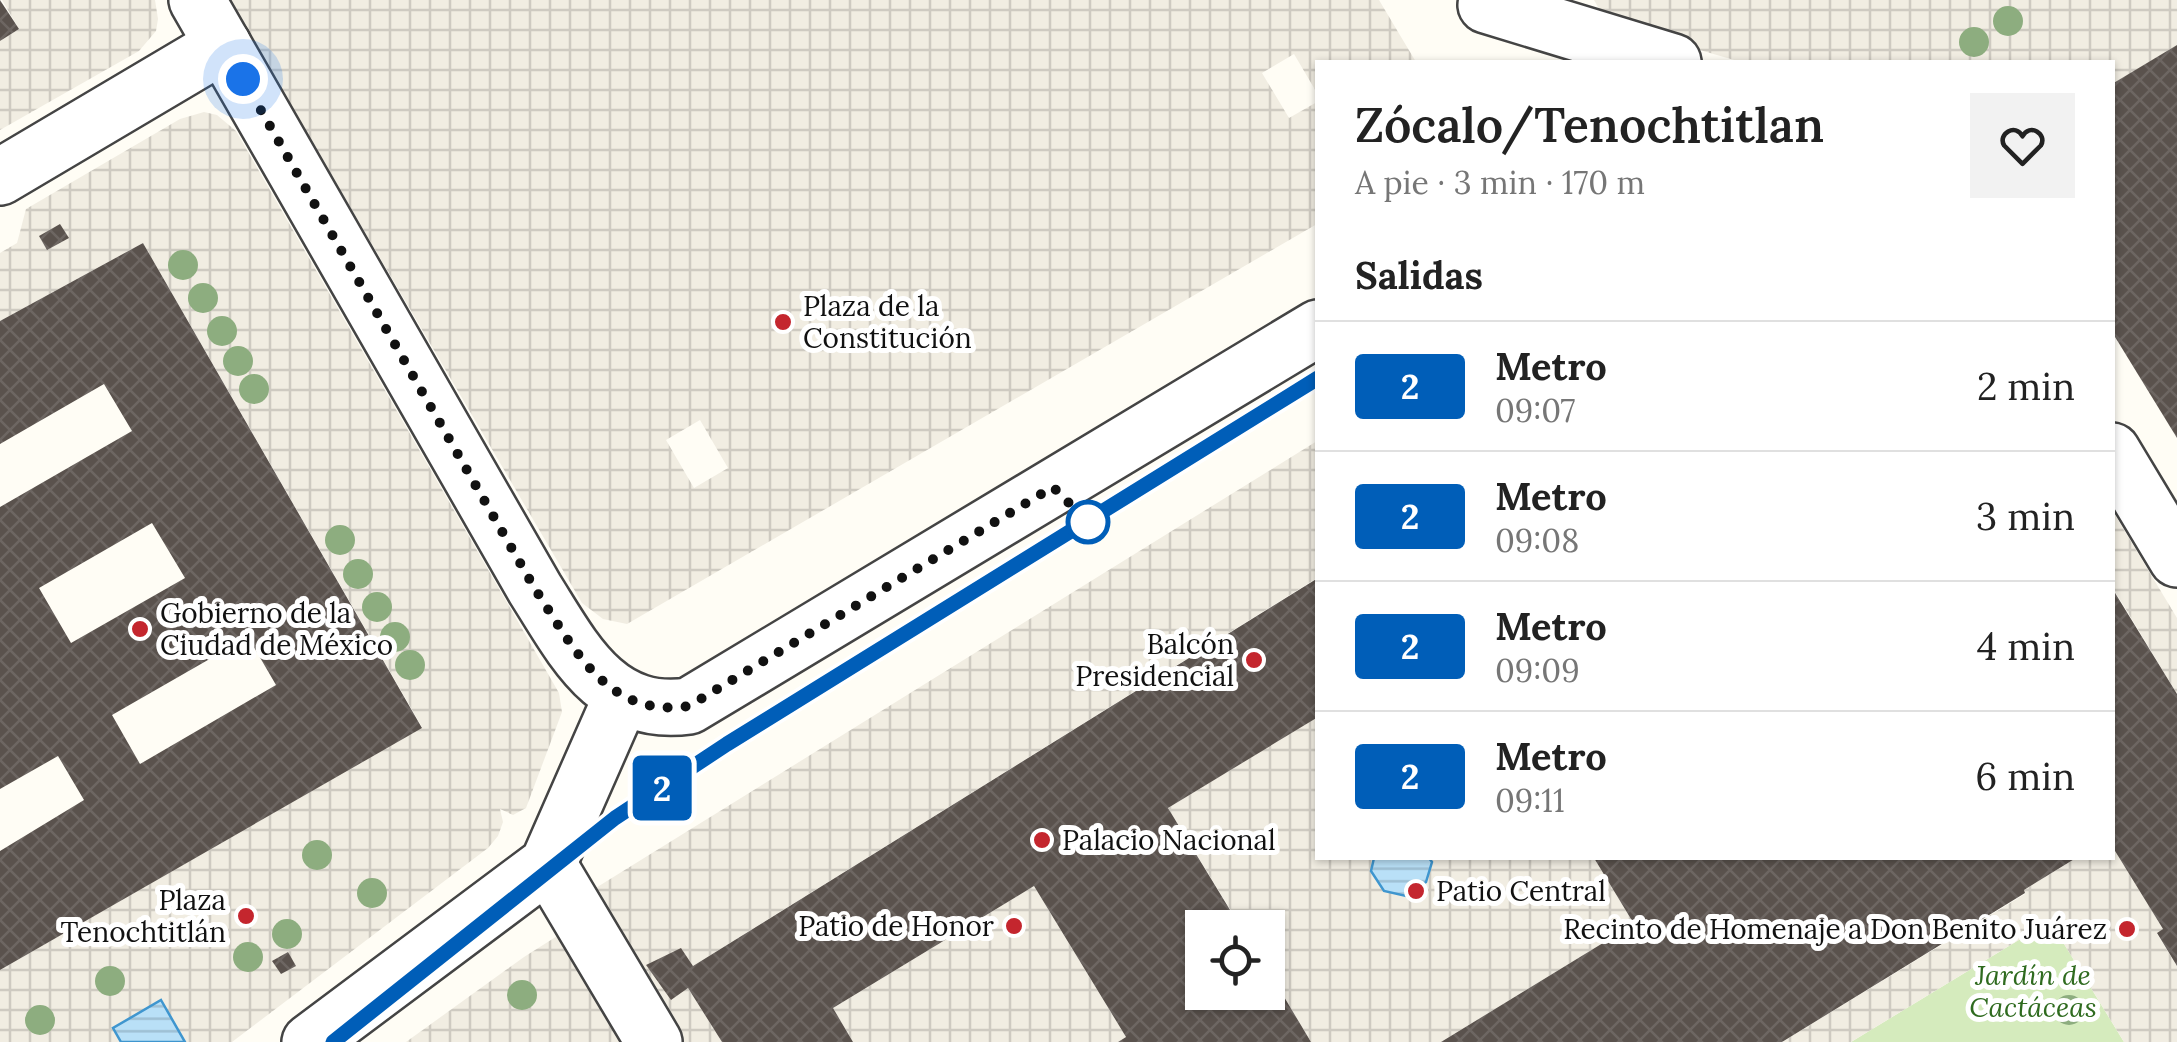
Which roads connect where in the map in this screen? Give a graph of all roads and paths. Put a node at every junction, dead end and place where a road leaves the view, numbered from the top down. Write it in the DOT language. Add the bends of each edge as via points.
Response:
graph roads {
  1 [pos="1485,3"];
  2 [pos="210,22"];
  3 [pos="1519,60"];
  4 [pos="1666,60"];
  5 [pos="0,177"];
  6 [pos="1315,330"];
  7 [pos="2115,455"];
  8 [pos="2177,559"];
  9 [pos="622,696"];
  10 [pos="548,864"];
  11 [pos="310,1042"];
  12 [pos="654,1042"];
  1 -- 3 [label="street"];
  1 -- 4 [label="street"];
  2 -- 5 [label="street"];
  2 -- 9 [label="street" via="535,589 582,663"];
  6 -- 9 [label="street" via="689,706 666,710"];
  7 -- 8 [label="street"];
  9 -- 10 [label="street"];
  10 -- 11 [label="street"];
  10 -- 12 [label="street"];
}
